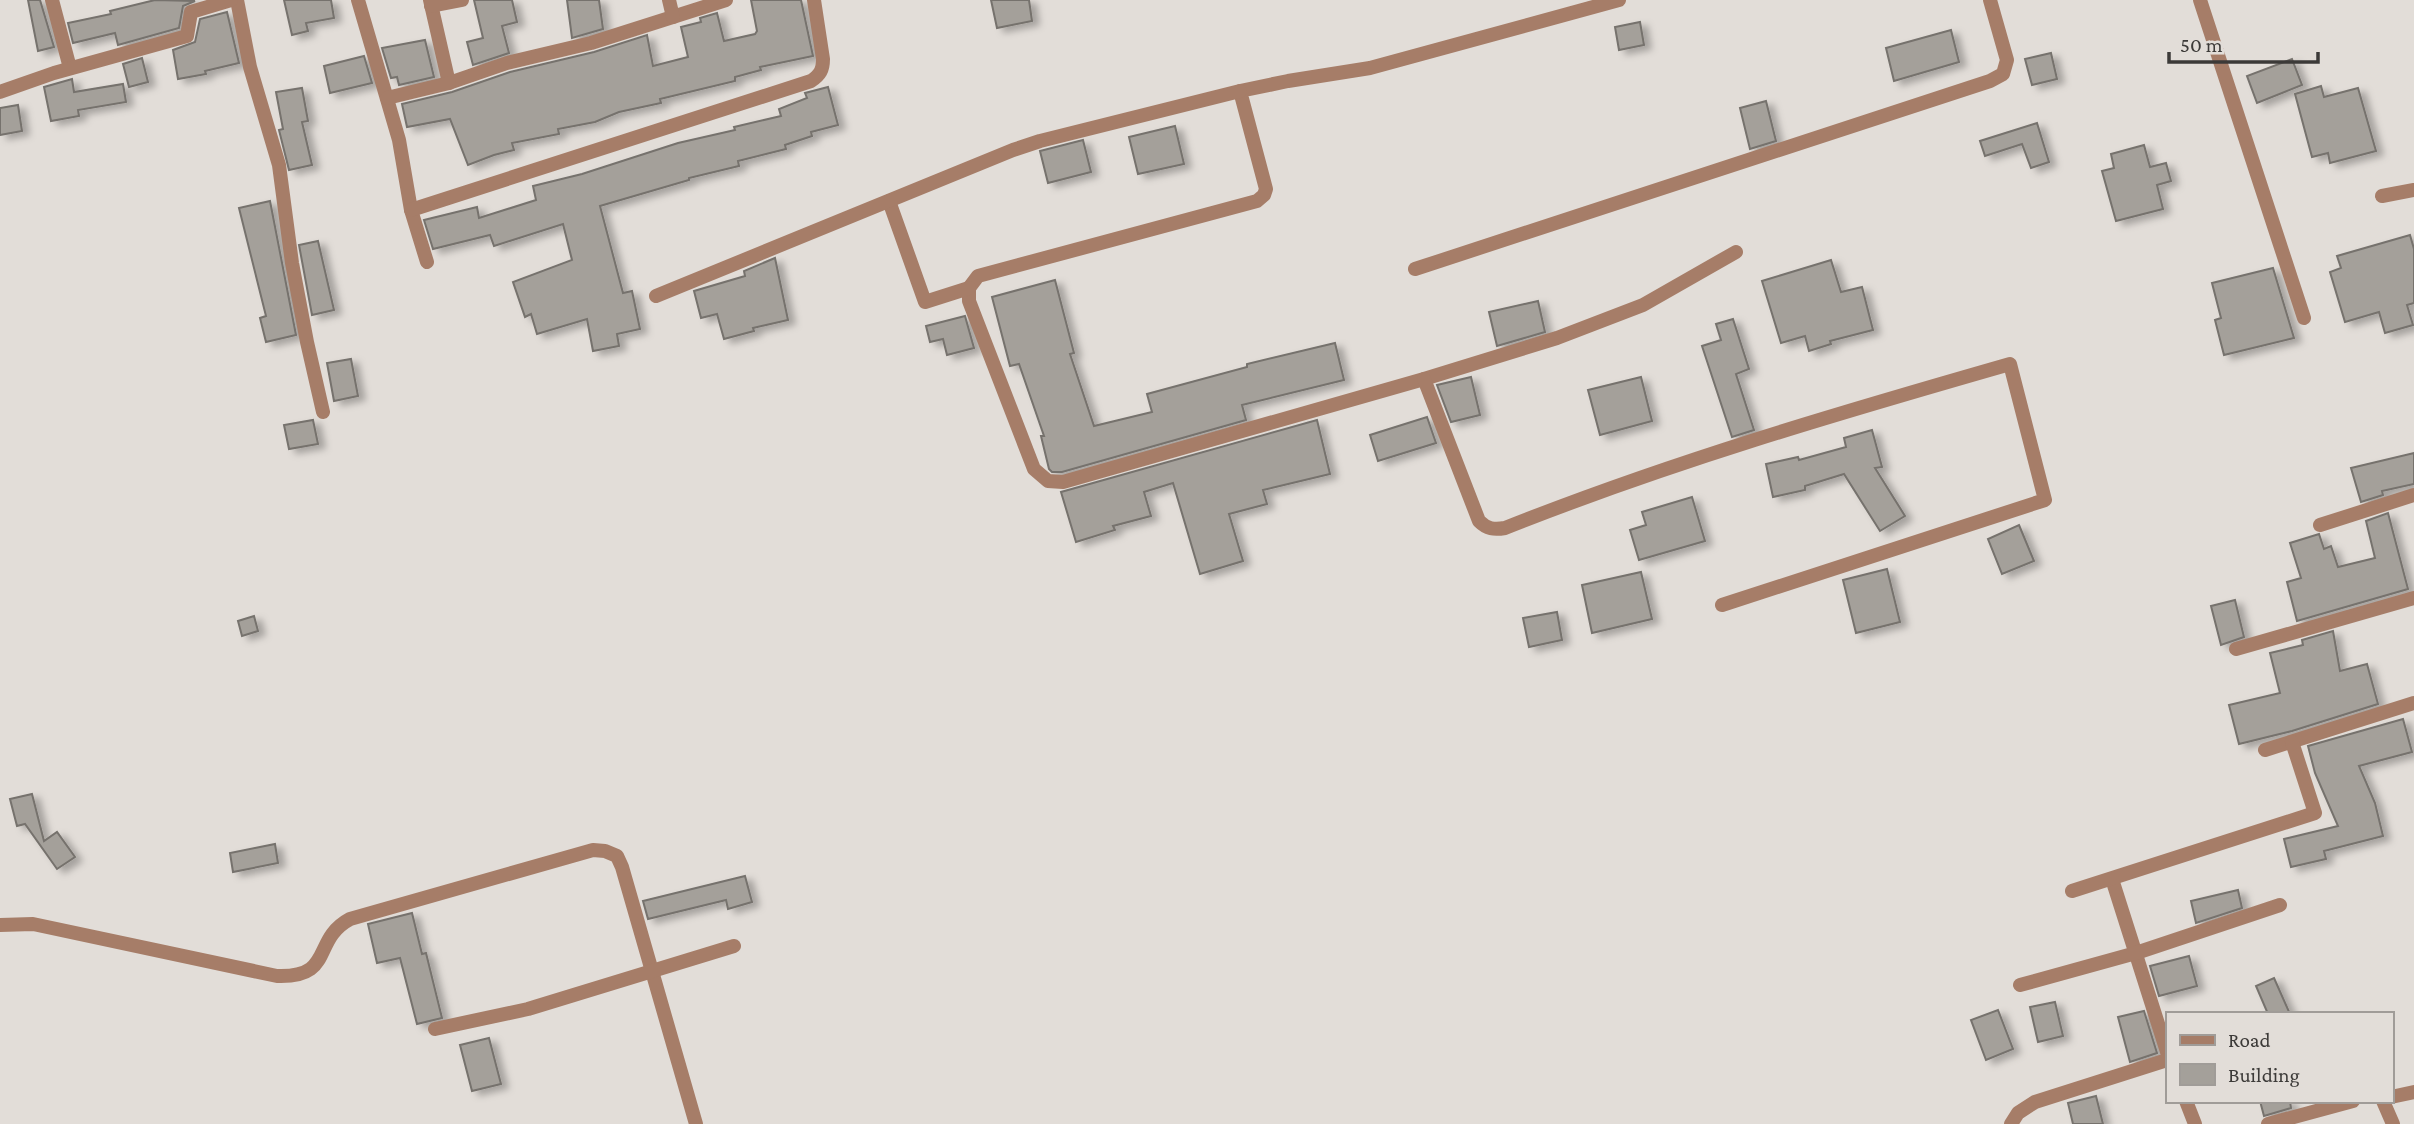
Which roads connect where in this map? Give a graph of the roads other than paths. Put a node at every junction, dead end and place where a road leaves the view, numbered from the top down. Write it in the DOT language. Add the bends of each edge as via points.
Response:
graph roads {
  1 [pos="52,0"];
  2 [pos="231,0"];
  3 [pos="237,0"];
  4 [pos="358,0"];
  5 [pos="462,0"];
  6 [pos="669,0"];
  7 [pos="726,0"];
  8 [pos="814,0"];
  9 [pos="1619,0"];
  10 [pos="1990,0"];
  11 [pos="2200,0"];
  12 [pos="430,3"];
  13 [pos="673,17"];
  14 [pos="70,68"];
  15 [pos="449,83"];
  16 [pos="1240,91"];
  17 [pos="0,92"];
  18 [pos="387,98"];
  19 [pos="2414,190"];
  20 [pos="2382,196"];
  21 [pos="889,201"];
  22 [pos="411,210"];
  23 [pos="1736,252"];
  24 [pos="427,262"];
  25 [pos="1415,269"];
  26 [pos="969,288"];
  27 [pos="656,296"];
  28 [pos="2304,318"];
  29 [pos="1424,379"];
  30 [pos="323,412"];
  31 [pos="2414,495"];
  32 [pos="2320,525"];
  33 [pos="2414,598"];
  34 [pos="1721,605"];
  35 [pos="2236,649"];
  36 [pos="2414,703"];
  37 [pos="2292,742"];
  38 [pos="2264,750"];
  39 [pos="2112,879"];
  40 [pos="2072,891"];
  41 [pos="2280,905"];
  42 [pos="0,925"];
  43 [pos="734,946"];
  44 [pos="2136,953"];
  45 [pos="653,972"];
  46 [pos="2020,985"];
  47 [pos="435,1028"];
  48 [pos="2166,1049"];
  49 [pos="2166,1060"];
  50 [pos="2414,1093"];
  51 [pos="2393,1097"];
  52 [pos="2187,1103"];
  53 [pos="2346,1103"];
  54 [pos="2384,1103"];
  55 [pos="696,1124"];
  56 [pos="2011,1124"];
  57 [pos="2195,1124"];
  58 [pos="2268,1124"];
  59 [pos="2393,1124"];
  1 -- 14 [label="street"];
  2 -- 14 [label="street" via="191,12 187,36"];
  3 -- 30 [label="street" via="250,67 279,165 292,263"];
  4 -- 18 [label="street"];
  5 -- 12 [label="street"];
  6 -- 13 [label="street"];
  7 -- 13 [label="street"];
  8 -- 22 [label="street" via="824,59 819,76 811,81"];
  9 -- 16 [label="street" via="1370,68"];
  10 -- 25 [label="street" via="2007,60 2003,74 1990,81"];
  11 -- 28 [label="street"];
  12 -- 15 [label="street"];
  13 -- 15 [label="street"];
  14 -- 17 [label="street"];
  15 -- 18 [label="street"];
  16 -- 21 [label="street" via="1040,141"];
  16 -- 26 [label="street" via="1266,189 1257,201 978,276"];
  18 -- 22 [label="street"];
  19 -- 20 [label="street"];
  21 -- 26 [label="street" via="925,302"];
  21 -- 27 [label="street"];
  22 -- 24 [label="street"];
  23 -- 29 [label="street" via="1643,305 1557,338"];
  26 -- 29 [label="street" via="969,301 1034,469 1048,481 1063,482"];
  29 -- 34 [label="street" via="1479,521 1496,530 1805,422 2010,364 2045,499"];
  31 -- 32 [label="street"];
  33 -- 35 [label="street"];
  36 -- 37 [label="street"];
  37 -- 38 [label="street"];
  37 -- 39 [label="street" via="2315,813"];
  39 -- 40 [label="street"];
  39 -- 44 [label="street"];
  41 -- 44 [label="street"];
  42 -- 45 [label="street" via="33,924 292,976 305,974 316,965 332,933 350,919 593,850 617,856"];
  43 -- 45 [label="street"];
  44 -- 46 [label="street"];
  44 -- 48 [label="street"];
  45 -- 47 [label="street" via="528,1009"];
  45 -- 55 [label="street"];
  49 -- 56 [label="street" via="2035,1102"];
  50 -- 51 [label="street"];
  52 -- 57 [label="street"];
  53 -- 58 [label="street"];
  54 -- 59 [label="street"];
}
